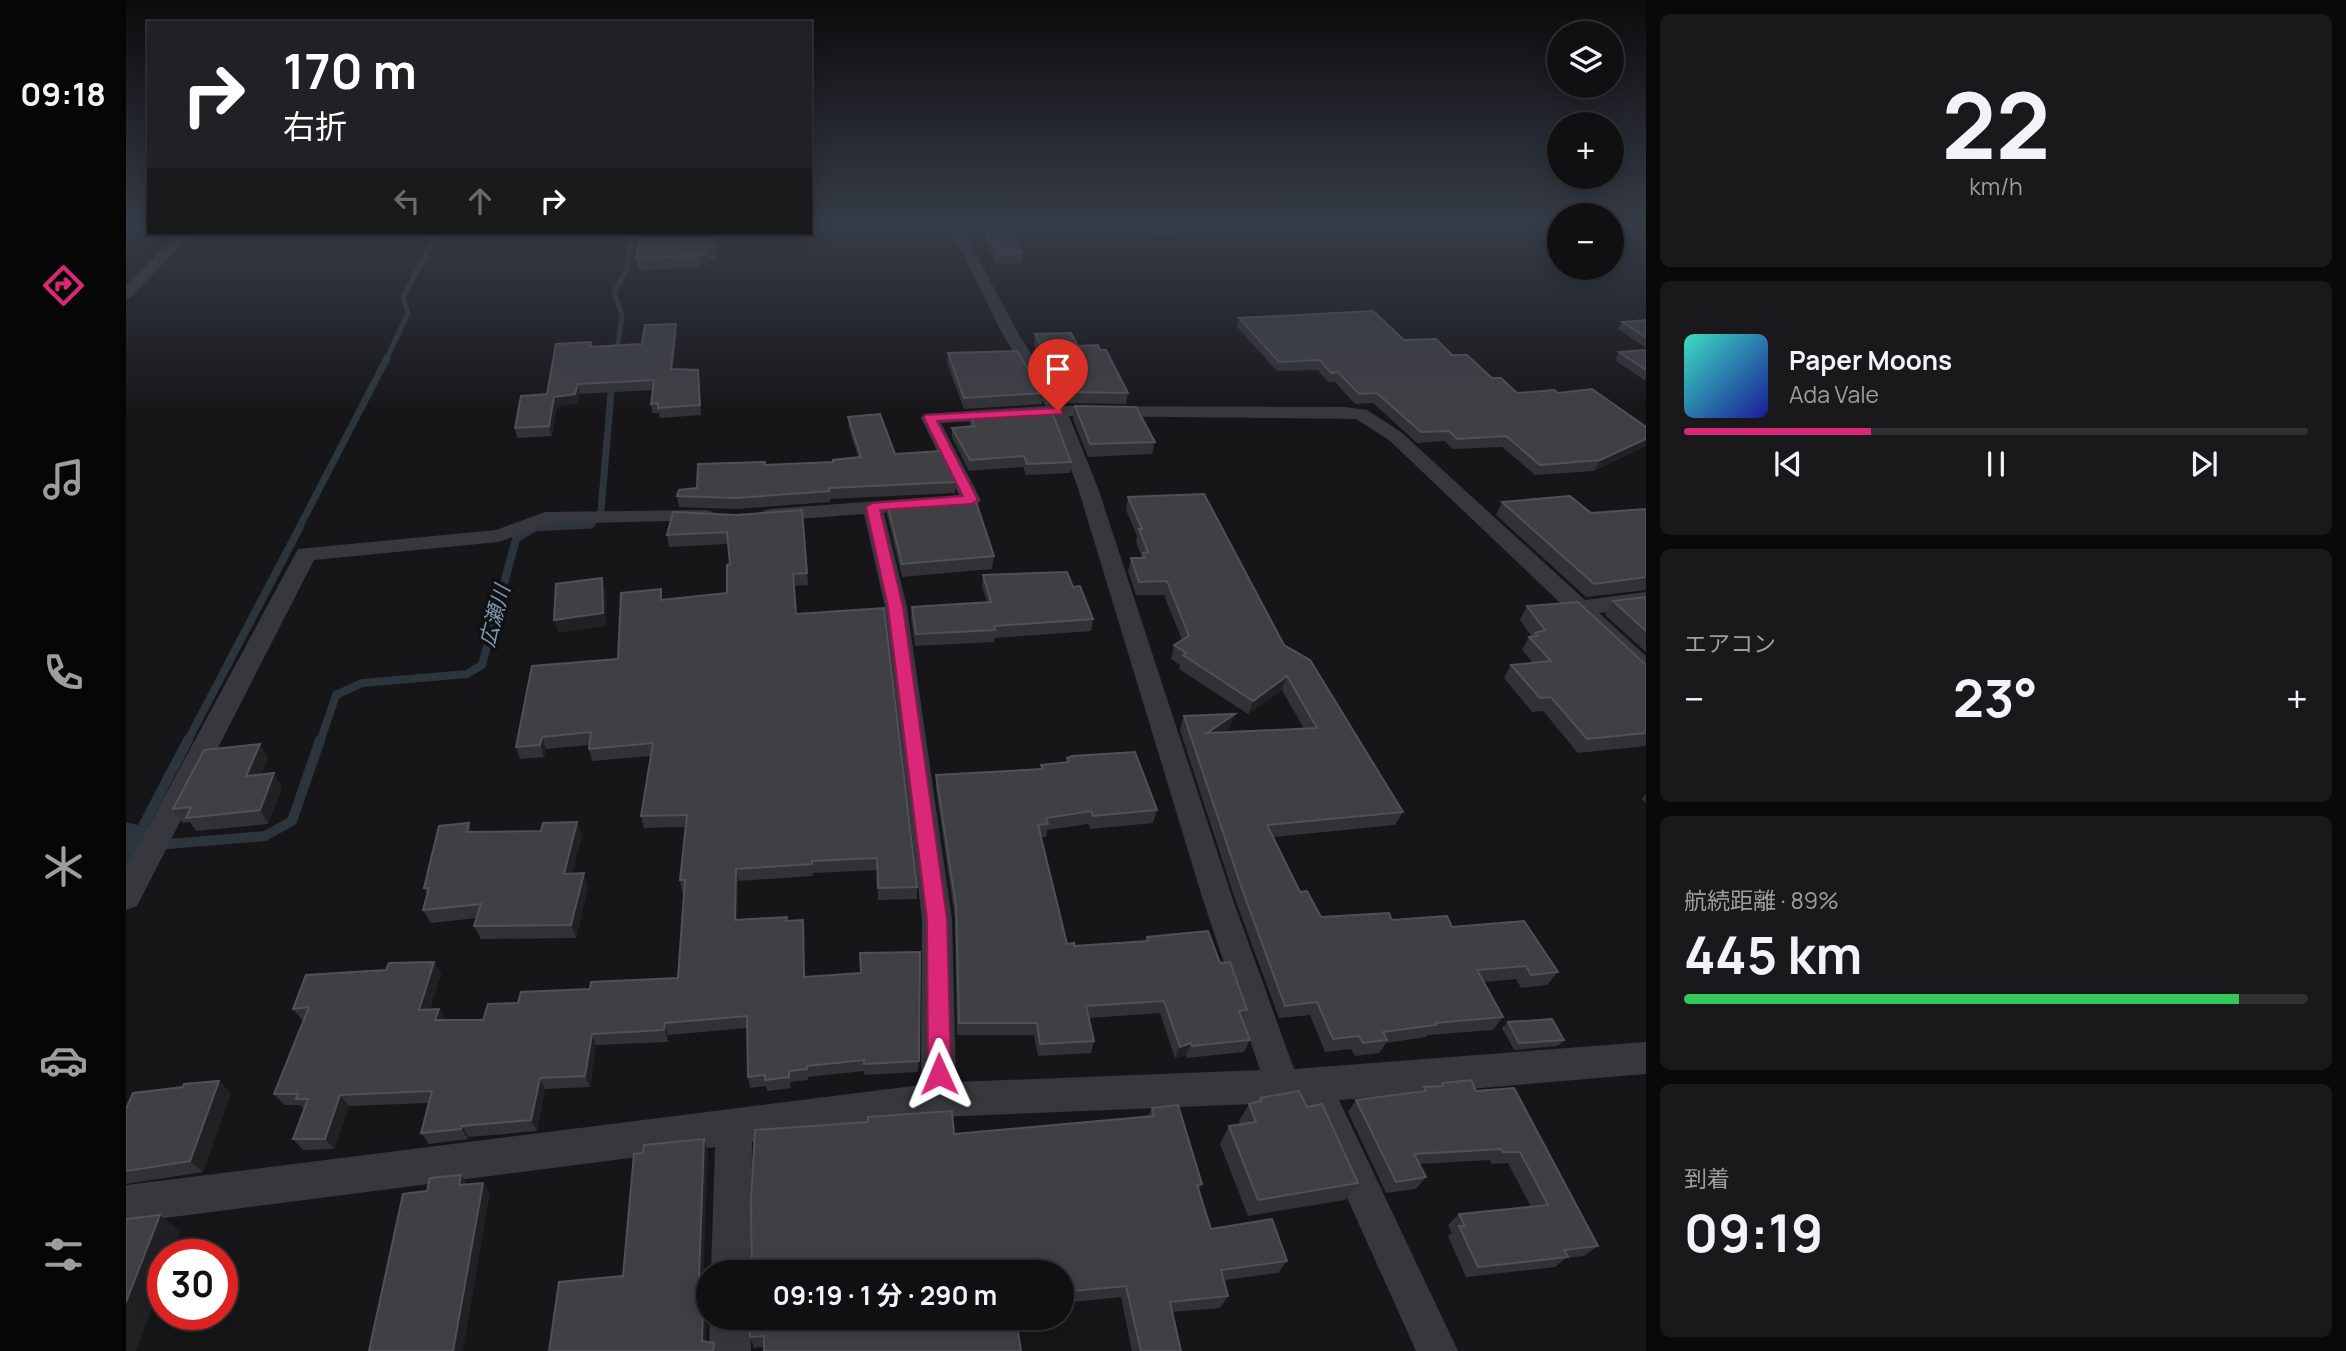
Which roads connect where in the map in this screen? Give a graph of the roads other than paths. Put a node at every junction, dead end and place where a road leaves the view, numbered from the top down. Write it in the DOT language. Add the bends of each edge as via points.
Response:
graph roads {
  1 [pos="987,289"];
  2 [pos="1058,411"];
  3 [pos="873,507"];
  4 [pos="724,517"];
  5 [pos="750,517"];
  6 [pos="1646,598"];
  7 [pos="1582,608"];
  8 [pos="1646,670"];
  9 [pos="126,897"];
  10 [pos="1646,1058"];
  11 [pos="1298,1085"];
  12 [pos="940,1100"];
  13 [pos="734,1125"];
  14 [pos="126,1203"];
  15 [pos="731,1260"];
  16 [pos="730,1330"];
  17 [pos="730,1351"];
  18 [pos="1437,1351"];
  1 -- 2 [label="street"];
  2 -- 3 [label="street" via="930,418 971,500"];
  2 -- 7 [label="street" via="1361,414 1395,436"];
  2 -- 11 [label="street" via="1088,488 1217,900"];
  3 -- 5 [label="street"];
  3 -- 12 [label="street" via="896,607 937,919"];
  4 -- 9 [label="street" via="545,519 499,536 306,554"];
  6 -- 7 [label="street"];
  7 -- 8 [label="street"];
  10 -- 11 [label="street"];
  11 -- 12 [label="street"];
  11 -- 18 [label="street"];
  12 -- 13 [label="street"];
  13 -- 14 [label="street"];
  13 -- 15 [label="street"];
  16 -- 17 [label="street"];
}
